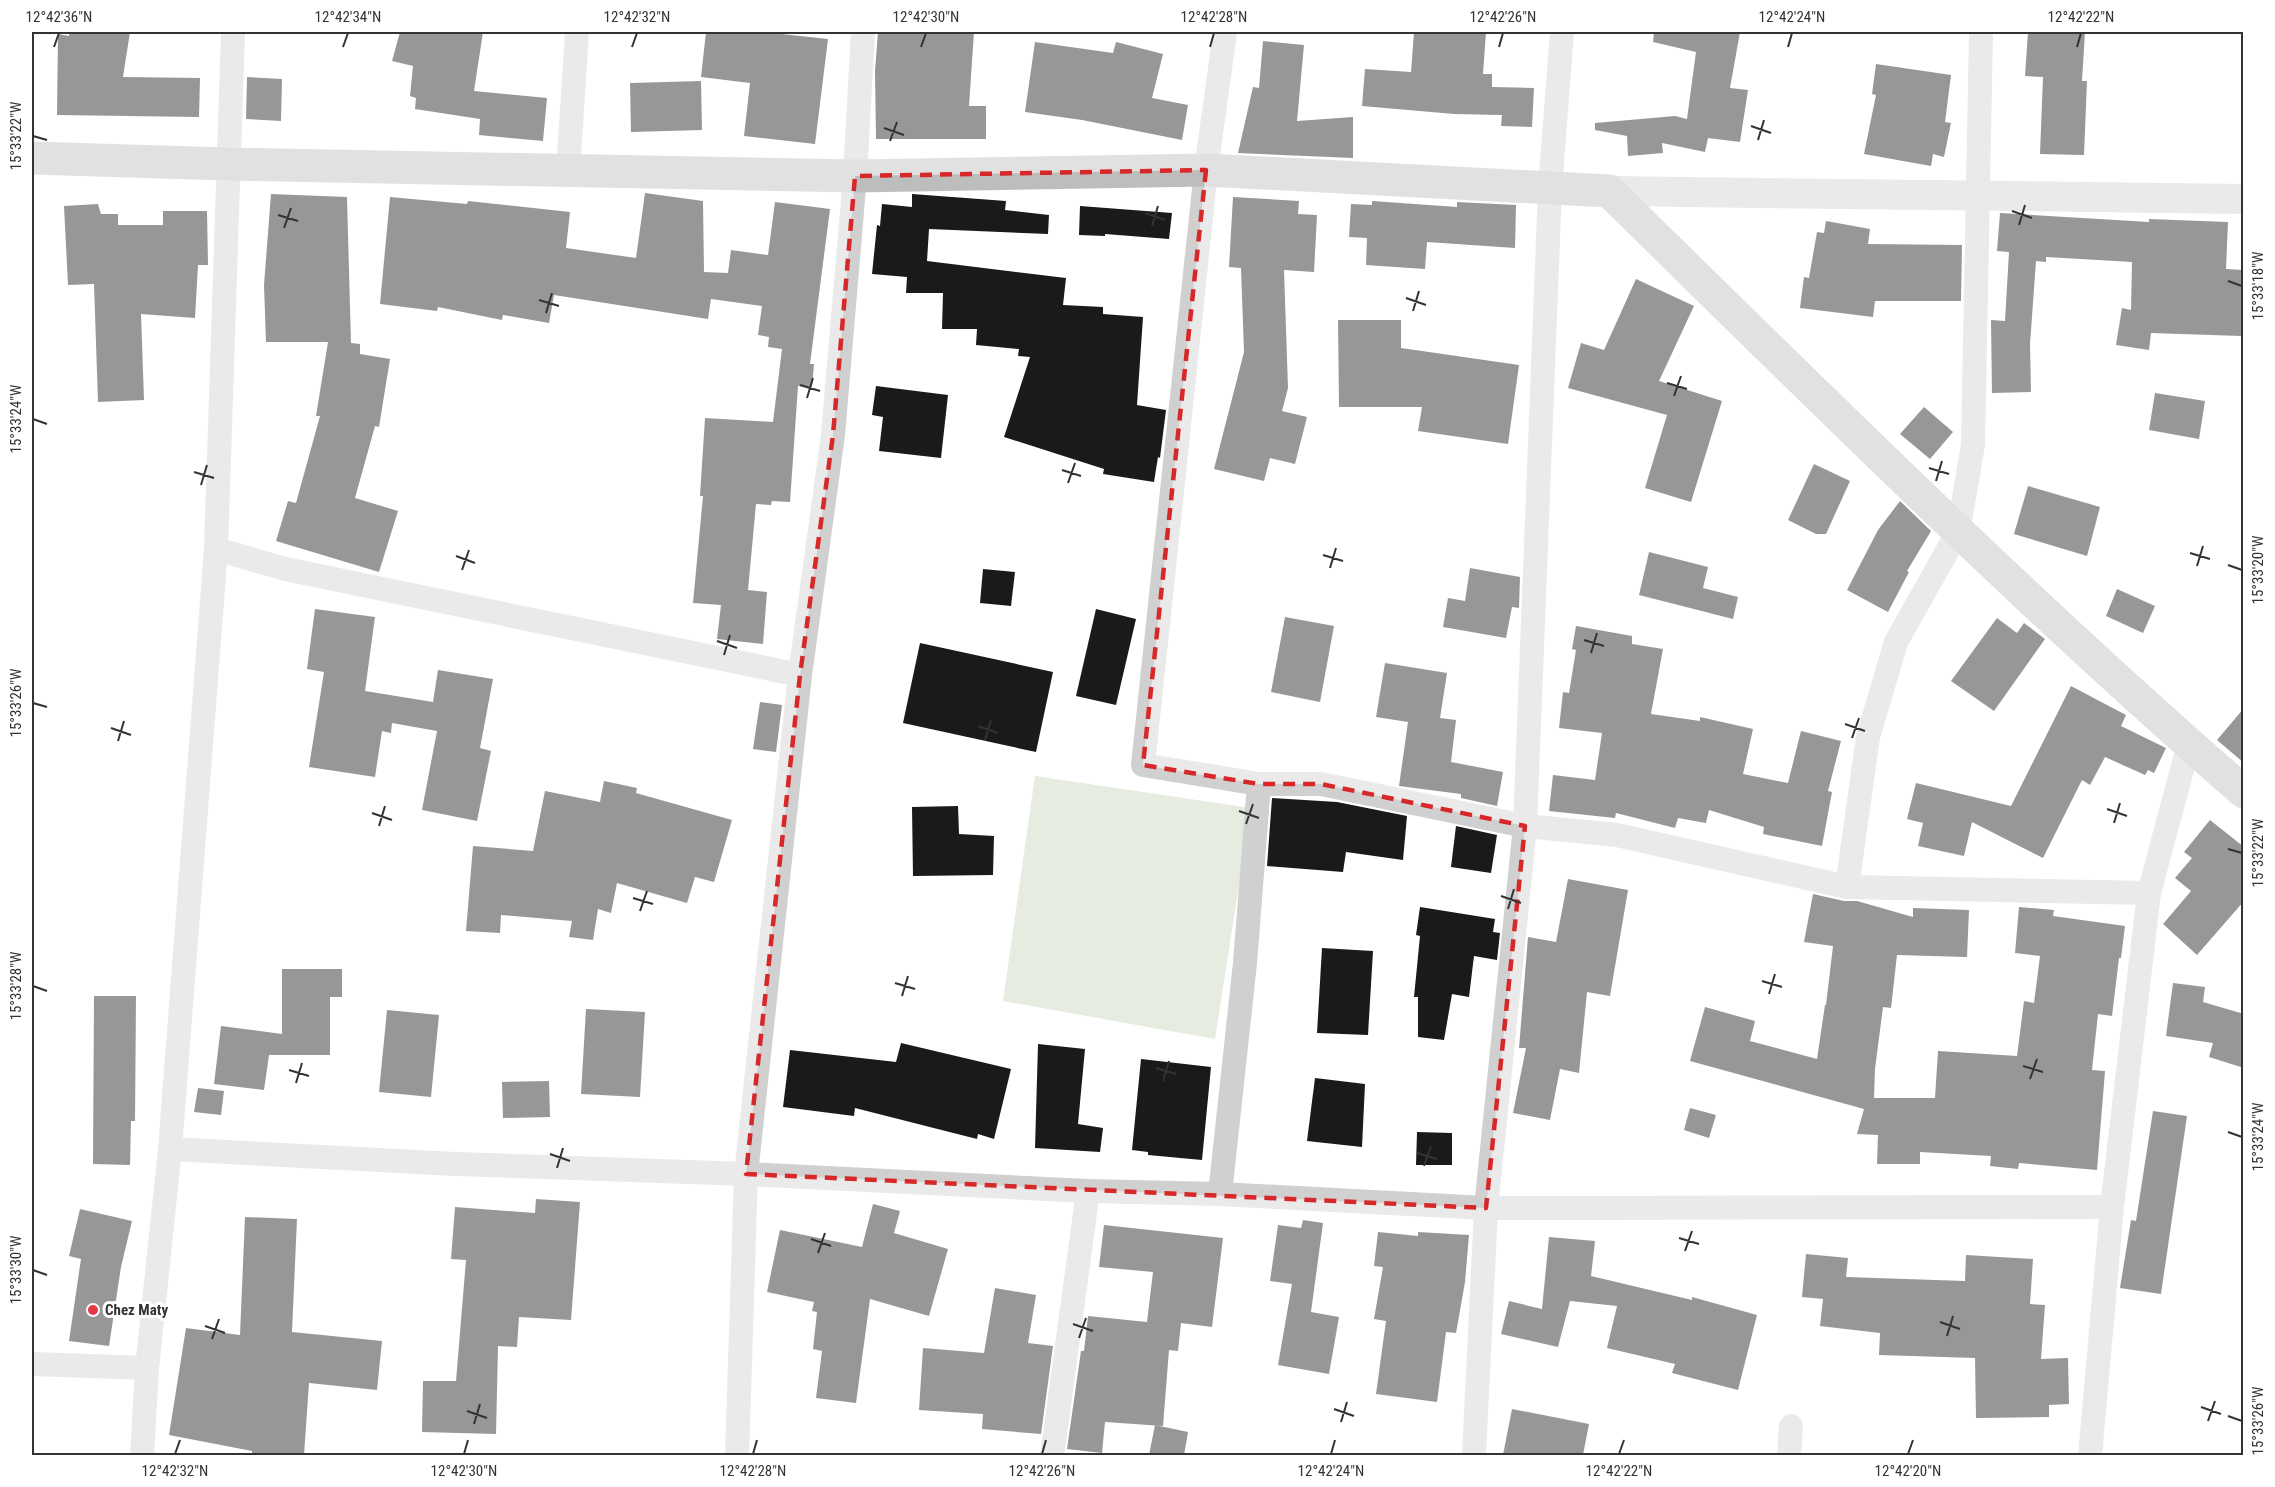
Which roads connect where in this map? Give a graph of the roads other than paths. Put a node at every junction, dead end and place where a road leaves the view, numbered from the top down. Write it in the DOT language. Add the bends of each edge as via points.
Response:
graph roads {
  1 [pos="233,32"];
  2 [pos="577,32"];
  3 [pos="863,32"];
  4 [pos="1225,32"];
  5 [pos="1562,32"];
  6 [pos="1981,32"];
  7 [pos="32,158"];
  8 [pos="227,164"];
  9 [pos="1206,170"];
  10 [pos="568,172"];
  11 [pos="855,176"];
  12 [pos="1550,188"];
  13 [pos="1609,191"];
  14 [pos="1978,195"];
  15 [pos="2244,199"];
  16 [pos="1958,532"];
  17 [pos="216,549"];
  18 [pos="800,675"];
  19 [pos="2188,744"];
  20 [pos="1259,784"];
  21 [pos="2244,792"];
  22 [pos="1525,826"];
  23 [pos="1846,887"];
  24 [pos="2149,893"];
  25 [pos="170,1149"];
  26 [pos="746,1174"];
  27 [pos="1088,1191"];
  28 [pos="1220,1194"];
  29 [pos="2112,1207"];
  30 [pos="1486,1208"];
  31 [pos="32,1364"];
  32 [pos="147,1368"];
  33 [pos="1791,1426"];
  34 [pos="142,1455"];
  35 [pos="737,1455"];
  36 [pos="1052,1455"];
  37 [pos="1474,1455"];
  38 [pos="1789,1455"];
  39 [pos="2090,1455"];
  1 -- 8 [label="street"];
  2 -- 10 [label="street"];
  3 -- 11 [label="street"];
  4 -- 9 [label="street"];
  5 -- 12 [label="street"];
  6 -- 14 [label="street"];
  7 -- 8 [label="main road"];
  8 -- 10 [label="main road"];
  8 -- 17 [label="street"];
  9 -- 11 [label="main road"];
  9 -- 12 [label="main road"];
  9 -- 20 [label="street" via="1143,765"];
  10 -- 11 [label="main road"];
  11 -- 18 [label="street" via="832,435"];
  12 -- 13 [label="main road"];
  12 -- 22 [label="street"];
  13 -- 14 [label="street"];
  13 -- 16 [label="main road"];
  14 -- 15 [label="street"];
  14 -- 16 [label="street" via="1973,445"];
  16 -- 19 [label="main road"];
  16 -- 23 [label="street" via="1896,642 1868,738"];
  17 -- 18 [label="street" via="285,569"];
  17 -- 25 [label="street"];
  18 -- 26 [label="street"];
  19 -- 21 [label="main road"];
  19 -- 24 [label="street"];
  20 -- 22 [label="street" via="1321,784"];
  20 -- 28 [label="street" via="1245,963"];
  22 -- 23 [label="street" via="1617,835"];
  22 -- 30 [label="street"];
  23 -- 24 [label="street"];
  24 -- 29 [label="street"];
  25 -- 26 [label="street"];
  25 -- 32 [label="street"];
  26 -- 27 [label="street"];
  26 -- 35 [label="street"];
  27 -- 28 [label="street"];
  27 -- 36 [label="street"];
  28 -- 30 [label="street"];
  29 -- 30 [label="street"];
  29 -- 39 [label="street"];
  30 -- 37 [label="street"];
  31 -- 32 [label="street"];
  32 -- 34 [label="street"];
  33 -- 38 [label="street"];
}
